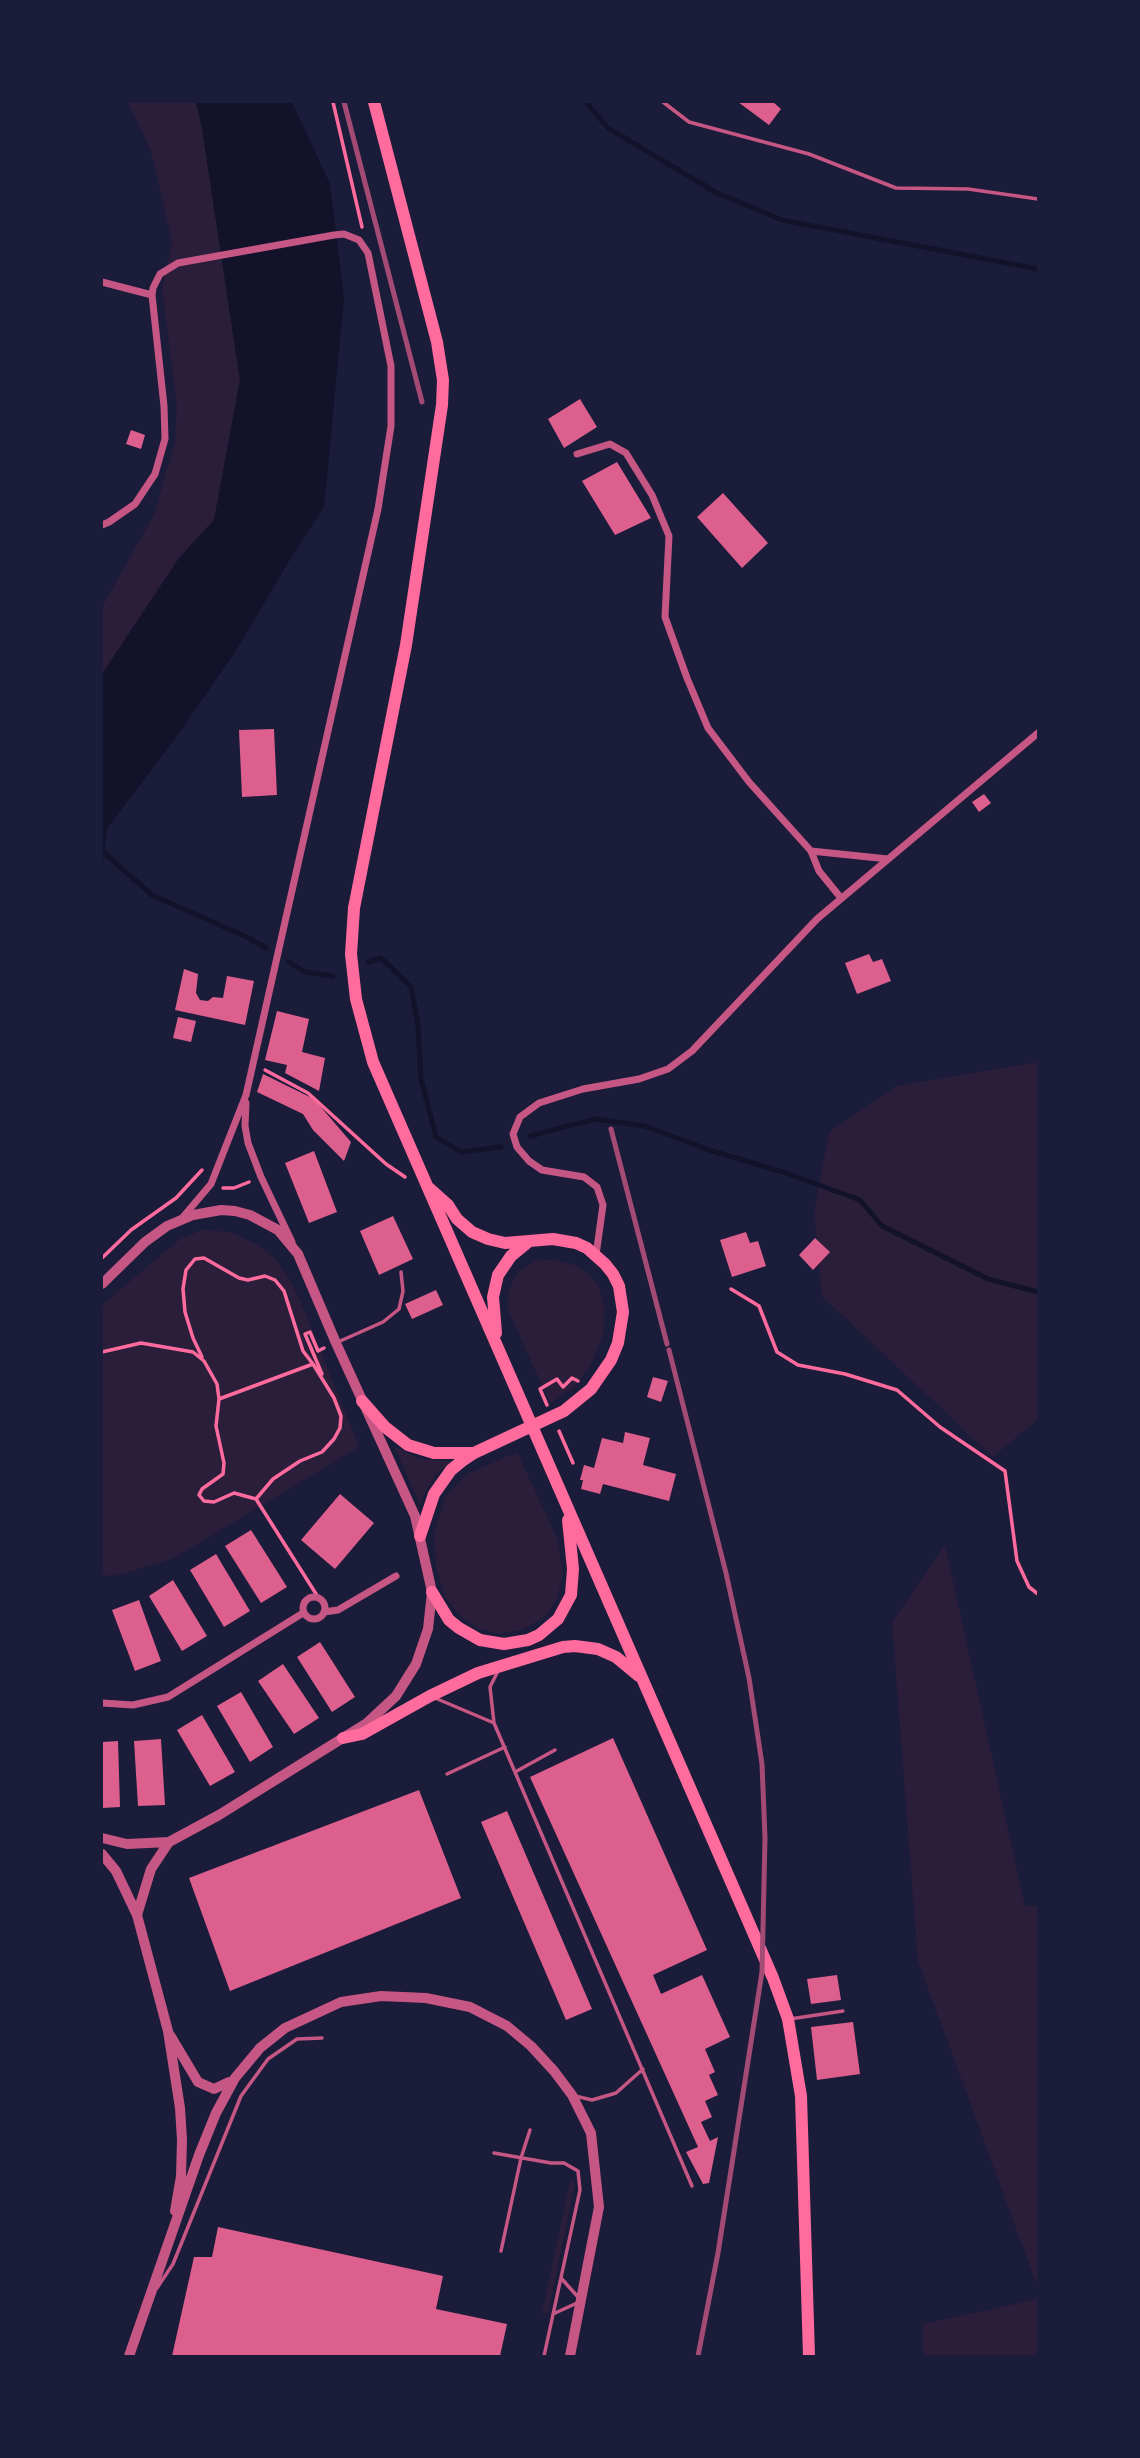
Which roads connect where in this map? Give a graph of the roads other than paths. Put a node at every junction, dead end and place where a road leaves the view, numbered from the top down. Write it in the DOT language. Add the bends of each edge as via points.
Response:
graph roads {
  1 [pos="374,102"];
  2 [pos="663,102"];
  3 [pos="1038,199"];
  4 [pos="102,282"];
  5 [pos="152,295"];
  6 [pos="577,454"];
  7 [pos="102,525"];
  8 [pos="1038,733"];
  9 [pos="811,851"];
  10 [pos="888,859"];
  11 [pos="841,898"];
  12 [pos="246,1095"];
  13 [pos="426,1186"];
  14 [pos="180,1220"];
  15 [pos="529,1242"];
  16 [pos="298,1254"];
  17 [pos="596,1255"];
  18 [pos="401,1272"];
  19 [pos="102,1284"];
  20 [pos="336,1343"];
  21 [pos="498,1348"];
  22 [pos="362,1401"];
  23 [pos="474,1452"];
  24 [pos="567,1506"];
  25 [pos="420,1536"];
  26 [pos="396,1576"];
  27 [pos="432,1592"];
  28 [pos="324,1612"];
  29 [pos="303,1613"];
  30 [pos="500,1666"];
  31 [pos="642,1678"];
  32 [pos="430,1696"];
  33 [pos="102,1703"];
  34 [pos="494,1723"];
  35 [pos="343,1738"];
  36 [pos="505,1747"];
  37 [pos="555,1750"];
  38 [pos="515,1772"];
  39 [pos="447,1774"];
  40 [pos="102,1838"];
  41 [pos="169,1842"];
  42 [pos="102,1854"];
  43 [pos="138,1914"];
  44 [pos="843,2011"];
  45 [pos="788,2020"];
  46 [pos="168,2031"];
  47 [pos="322,2038"];
  48 [pos="643,2069"];
  49 [pos="234,2078"];
  50 [pos="572,2095"];
  51 [pos="530,2130"];
  52 [pos="494,2153"];
  53 [pos="521,2158"];
  54 [pos="692,2186"];
  55 [pos="169,2246"];
  56 [pos="501,2250"];
  57 [pos="561,2278"];
  58 [pos="151,2296"];
  59 [pos="582,2301"];
  60 [pos="553,2314"];
  61 [pos="129,2357"];
  62 [pos="544,2357"];
  63 [pos="570,2357"];
  64 [pos="810,2357"];
  1 -- 13 [label="highway" via="437,342 443,393 406,645 356,896 352,965 370,1053"];
  2 -- 3 [label="lane" via="689,122 809,154 896,188 968,189"];
  4 -- 5 [label="street"];
  5 -- 7 [label="street" via="165,439 155,474 135,504"];
  5 -- 12 [label="street" via="160,274 178,262 334,235 352,236 368,253 391,366 391,426 378,509"];
  6 -- 9 [label="street" via="610,444 626,453 652,495 669,536 665,617 708,728"];
  8 -- 10 [label="street"];
  9 -- 10 [label="street"];
  9 -- 11 [label="street"];
  10 -- 11 [label="street"];
  11 -- 17 [label="street" via="692,1051 668,1069 583,1089 539,1103 520,1116 513,1133 528,1161 542,1170 584,1177 597,1187 603,1205"];
  12 -- 14 [label="street" via="211,1184"];
  12 -- 16 [label="street" via="248,1143"];
  13 -- 15 [label="highway" via="472,1232 505,1243"];
  13 -- 21 [label="highway"];
  14 -- 16 [label="street" via="222,1210 250,1214 278,1230"];
  14 -- 19 [label="street" via="145,1242"];
  15 -- 17 [label="highway" via="565,1240"];
  15 -- 21 [label="highway" via="504,1265 495,1286 492,1308"];
  16 -- 20 [label="street"];
  17 -- 23 [label="highway" via="619,1286 623,1312 611,1360 591,1389 564,1411"];
  18 -- 20 [label="lane" via="399,1309 383,1322"];
  20 -- 22 [label="street"];
  21 -- 24 [label="highway"];
  22 -- 23 [label="highway" via="408,1445 434,1453"];
  22 -- 25 [label="street"];
  23 -- 25 [label="highway" via="451,1470 434,1494"];
  24 -- 27 [label="highway" via="571,1595 558,1619 539,1635 504,1644 480,1640 449,1620"];
  24 -- 31 [label="highway"];
  25 -- 27 [label="street"];
  26 -- 28 [label="street" via="338,1610"];
  27 -- 35 [label="street" via="426,1638 407,1681 382,1710"];
  28 -- 29 [label="street" via="316,1619"];
  28 -- 29 [label="street" via="325,1605 318,1597 306,1599"];
  29 -- 33 [label="street" via="168,1697 133,1705"];
  30 -- 31 [label="highway" via="563,1647 586,1646 616,1657"];
  30 -- 32 [label="highway"];
  30 -- 34 [label="lane" via="489,1687"];
  31 -- 45 [label="highway"];
  32 -- 34 [label="lane"];
  32 -- 35 [label="highway" via="362,1734"];
  34 -- 36 [label="lane"];
  35 -- 41 [label="street"];
  36 -- 38 [label="lane"];
  36 -- 39 [label="lane"];
  37 -- 38 [label="lane"];
  38 -- 48 [label="lane"];
  40 -- 41 [label="street" via="127,1844"];
  41 -- 43 [label="street" via="150,1869"];
  42 -- 43 [label="street"];
  43 -- 46 [label="street"];
  44 -- 45 [label="lane"];
  45 -- 64 [label="highway" via="801,2096"];
  46 -- 49 [label="street" via="198,2082 214,2089"];
  46 -- 55 [label="street" via="182,2140"];
  47 -- 58 [label="lane" via="297,2039 268,2059 240,2096 173,2264"];
  48 -- 50 [label="lane" via="617,2093 592,2100"];
  48 -- 54 [label="lane"];
  49 -- 50 [label="street" via="285,2028 319,2010 381,1996 426,1998 470,2007 507,2026 539,2054"];
  49 -- 55 [label="street" via="199,2155"];
  50 -- 59 [label="street" via="590,2133 599,2207"];
  51 -- 53 [label="lane"];
  52 -- 53 [label="lane"];
  53 -- 56 [label="lane"];
  53 -- 57 [label="lane" via="564,2163 578,2171 580,2190"];
  55 -- 58 [label="street"];
  57 -- 59 [label="lane"];
  57 -- 60 [label="lane"];
  58 -- 61 [label="street"];
  59 -- 60 [label="lane"];
  59 -- 63 [label="street"];
  60 -- 62 [label="lane"];
}
